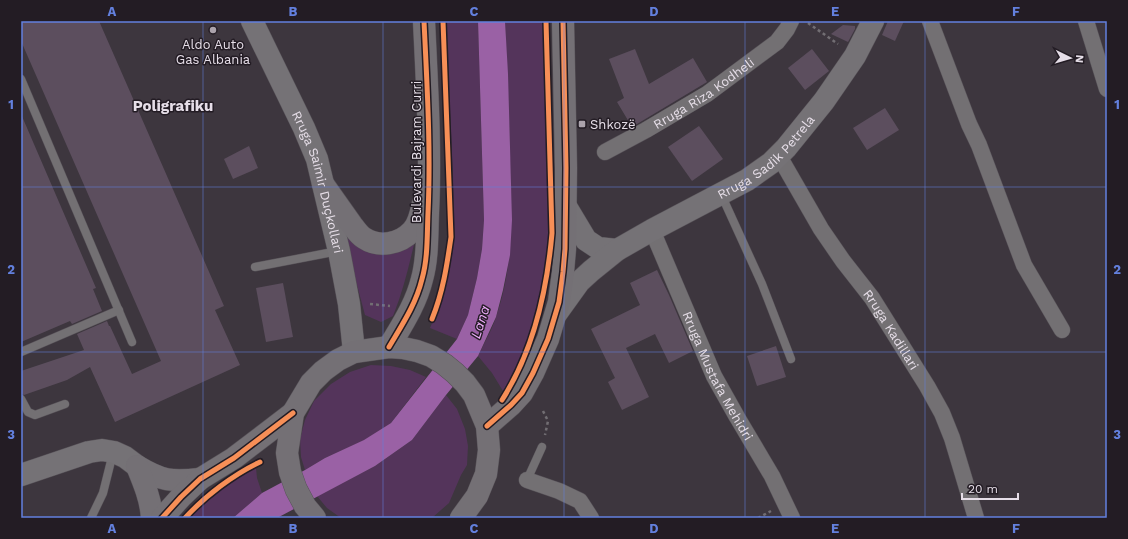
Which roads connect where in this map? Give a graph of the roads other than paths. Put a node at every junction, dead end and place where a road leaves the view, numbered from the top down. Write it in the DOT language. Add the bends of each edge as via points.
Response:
graph roads {
  1 [pos="252,21"];
  2 [pos="424,21"];
  3 [pos="564,21"];
  4 [pos="791,21"];
  5 [pos="873,21"];
  6 [pos="930,21"];
  7 [pos="1086,21"];
  8 [pos="21,79"];
  9 [pos="1107,89"];
  10 [pos="605,152"];
  11 [pos="779,156"];
  12 [pos="430,172"];
  13 [pos="323,184"];
  14 [pos="720,194"];
  15 [pos="565,205"];
  16 [pos="652,230"];
  17 [pos="617,250"];
  18 [pos="339,251"];
  19 [pos="255,267"];
  20 [pos="119,310"];
  21 [pos="556,314"];
  22 [pos="1062,330"];
  23 [pos="132,342"];
  24 [pos="389,347"];
  25 [pos="21,352"];
  26 [pos="354,352"];
  27 [pos="791,359"];
  28 [pos="21,399"];
  29 [pos="65,404"];
  30 [pos="293,413"];
  31 [pos="487,426"];
  32 [pos="542,447"];
  33 [pos="114,452"];
  34 [pos="137,466"];
  35 [pos="21,475"];
  36 [pos="200,479"];
  37 [pos="527,480"];
  38 [pos="91,518"];
  39 [pos="152,518"];
  40 [pos="162,518"];
  41 [pos="315,518"];
  42 [pos="461,518"];
  43 [pos="591,518"];
  44 [pos="792,518"];
  45 [pos="976,518"];
  1 -- 13 [label="main road, Rruga Saimir Duçkollari" via="309,138"];
  2 -- 12 [label="main road, Bulevardi Bajram Curri"];
  3 -- 15 [label="main road"];
  4 -- 10 [label="street, Rruga Riza Kodheli" via="777,42 707,94"];
  5 -- 11 [label="main road, Rruga Sadik Petrela" via="855,56 824,101"];
  6 -- 22 [label="street" via="1024,264"];
  7 -- 9 [label="street"];
  8 -- 20 [label="lane"];
  11 -- 14 [label="main road, Rruga Sadik Petrela" via="747,180"];
  11 -- 45 [label="street, Rruga Kadillari" via="821,229 872,298 942,413"];
  12 -- 13 [label="main road" via="421,214 416,225 412,232 392,244 373,242 364,238"];
  12 -- 24 [label="main road, Bulevardi Bajram Curri" via="423,278 416,300"];
  13 -- 18 [label="main road, Rruga Saimir Duçkollari"];
  14 -- 16 [label="main road, Rruga Sadik Petrela"];
  14 -- 27 [label="lane" via="762,284"];
  15 -- 17 [label="main road" via="586,240 598,248"];
  15 -- 21 [label="main road" via="563,272"];
  16 -- 17 [label="main road, Rruga Sadik Petrela"];
  16 -- 44 [label="street, Rruga Mustafa Mehidri" via="714,376 772,476"];
  17 -- 21 [label="main road, Rruga Sadik Petrela" via="579,282"];
  18 -- 19 [label="lane"];
  18 -- 26 [label="main road, Rruga Saimir Duçkollari" via="349,304"];
  20 -- 23 [label="lane"];
  20 -- 25 [label="lane"];
  21 -- 31 [label="main road" via="548,339 522,393"];
  24 -- 26 [label="main road"];
  24 -- 31 [label="main road" via="417,351 444,364 466,383"];
  26 -- 30 [label="main road" via="323,371 311,383"];
  28 -- 29 [label="lane" via="28,412 36,416"];
  30 -- 36 [label="main road" via="234,458"];
  30 -- 41 [label="main road" via="287,453 290,472 296,490"];
  31 -- 42 [label="main road" via="489,450 486,474 477,496"];
  32 -- 37 [label="lane"];
  33 -- 34 [label="main road" via="125,456"];
  33 -- 35 [label="main road" via="89,452"];
  33 -- 38 [label="lane" via="103,493"];
  34 -- 36 [label="main road" via="166,480"];
  34 -- 39 [label="main road" via="146,488"];
  36 -- 40 [label="main road"];
  37 -- 43 [label="street" via="580,501"];
}
